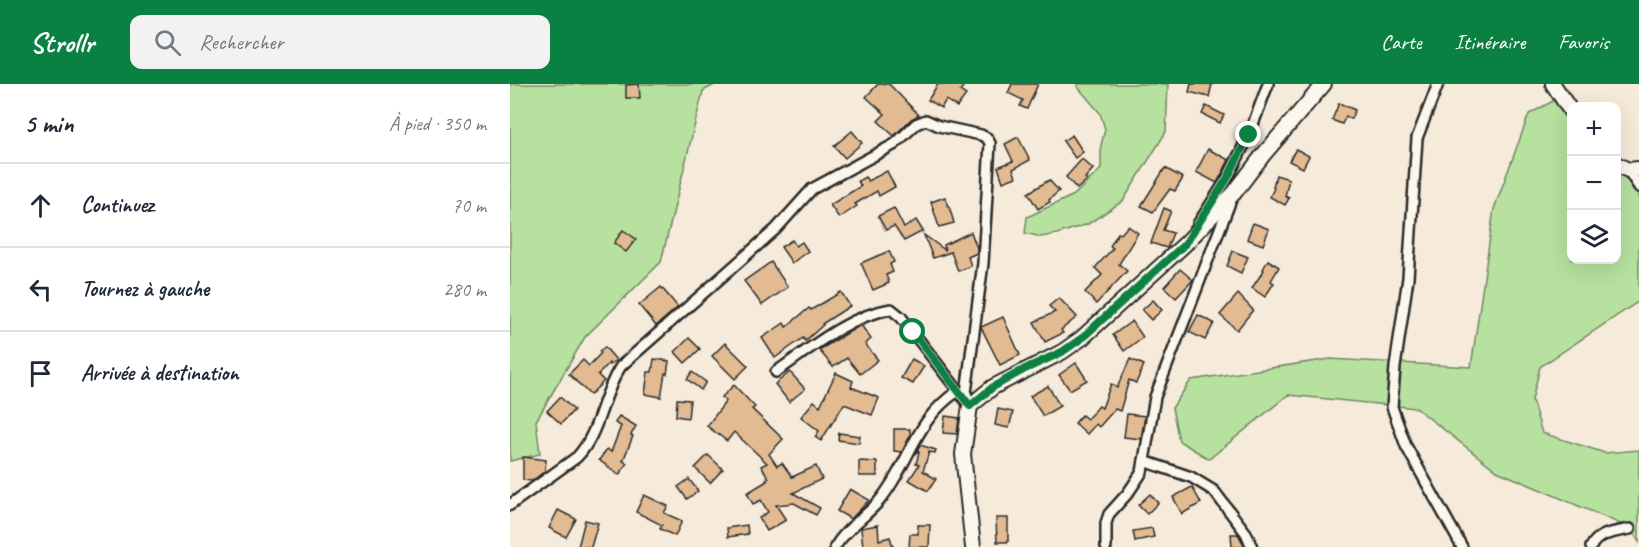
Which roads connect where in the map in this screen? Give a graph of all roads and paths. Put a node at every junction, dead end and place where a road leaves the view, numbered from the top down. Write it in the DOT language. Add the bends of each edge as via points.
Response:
graph roads {
  1 [pos="1268,84"];
  2 [pos="1324,84"];
  3 [pos="1438,84"];
  4 [pos="1553,84"];
  5 [pos="1567,105"];
  6 [pos="1628,168"];
  7 [pos="1639,186"];
  8 [pos="1234,193"];
  9 [pos="1185,244"];
  10 [pos="776,372"];
  11 [pos="958,391"];
  12 [pos="970,406"];
  13 [pos="1144,461"];
  14 [pos="510,506"];
  15 [pos="1630,529"];
  16 [pos="835,547"];
  17 [pos="973,547"];
  18 [pos="1106,547"];
  19 [pos="1252,547"];
  20 [pos="1462,547"];
  21 [pos="1591,547"];
  1 -- 9 [label="street" via="1227,179"];
  2 -- 8 [label="main road"];
  3 -- 20 [label="street" via="1417,138 1408,278 1392,406 1406,446"];
  4 -- 5 [label="main road"];
  6 -- 7 [label="street"];
  8 -- 9 [label="main road"];
  8 -- 13 [label="street" via="1155,398"];
  9 -- 12 [label="main road" via="1082,338 993,387"];
  10 -- 11 [label="street" via="824,338 872,312 891,309 901,316"];
  11 -- 12 [label="street"];
  11 -- 16 [label="street" via="932,413 880,500"];
  12 -- 14 [label="street" via="966,393 982,263 990,143 981,135 926,120 915,124 895,144 812,189 776,229 621,366 611,380 586,448"];
  12 -- 17 [label="main road" via="963,454"];
  13 -- 18 [label="street" via="1142,472 1109,514"];
  13 -- 19 [label="street" via="1191,477 1214,491 1246,532"];
  15 -- 21 [label="street" via="1599,537"];
}
